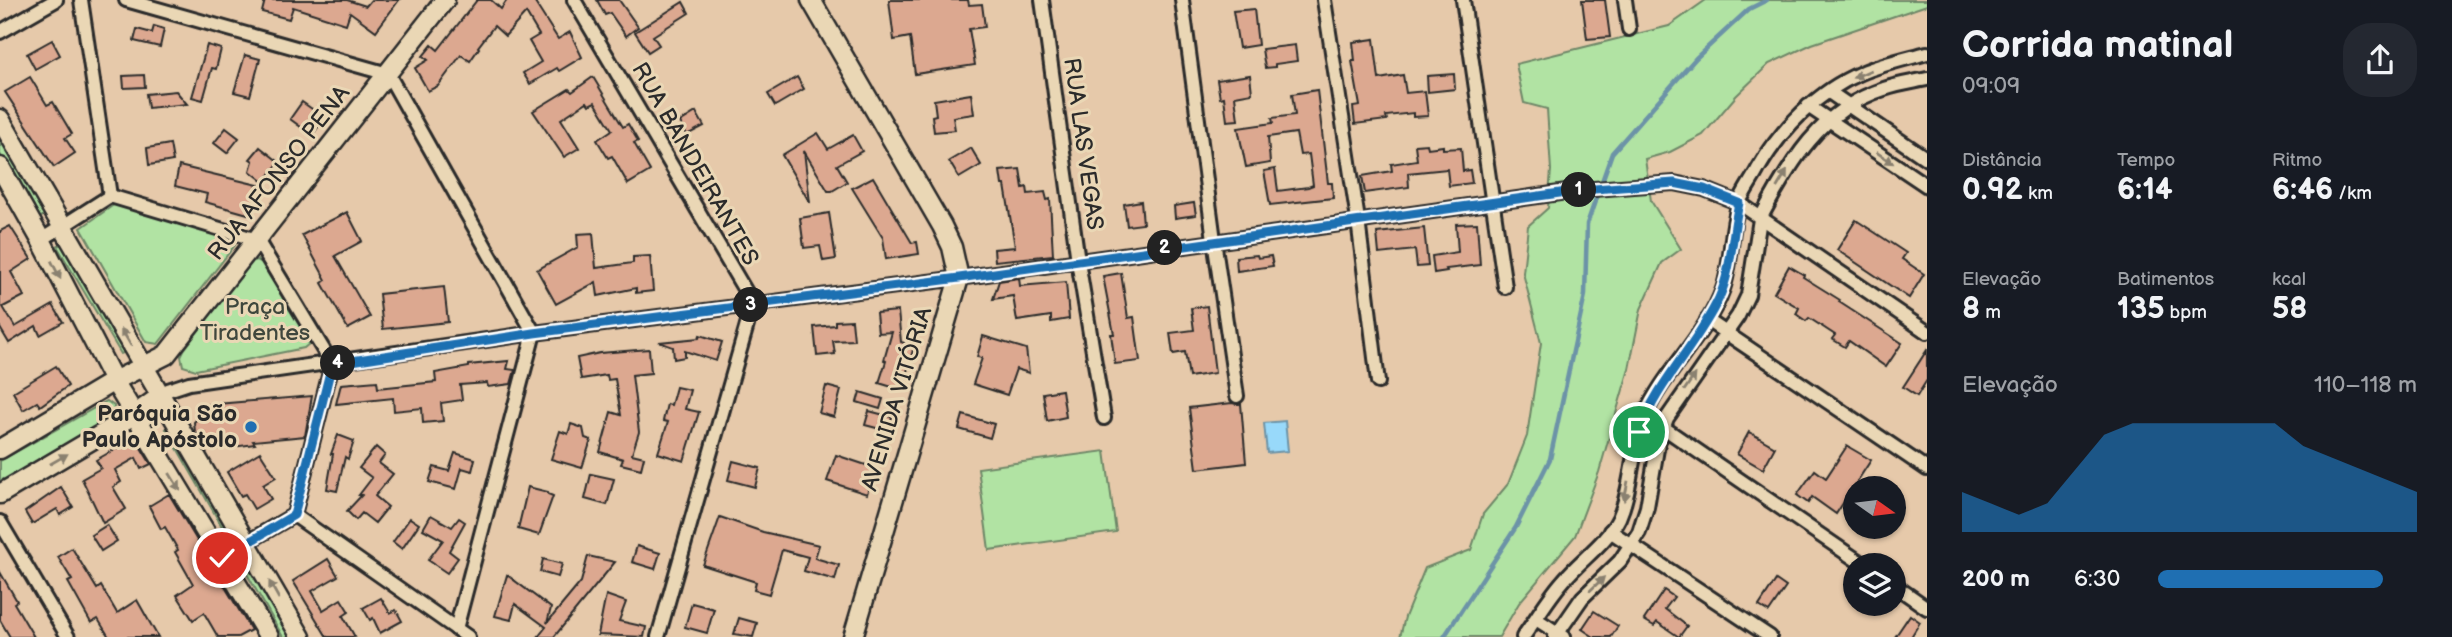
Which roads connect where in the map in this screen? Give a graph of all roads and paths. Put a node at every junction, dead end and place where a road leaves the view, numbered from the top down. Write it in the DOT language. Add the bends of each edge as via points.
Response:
graph roads {
  1 [pos="56,0"];
  2 [pos="81,0"];
  3 [pos="126,0"];
  4 [pos="445,0"];
  5 [pos="574,0"];
  6 [pos="811,0"];
  7 [pos="1042,0"];
  8 [pos="1182,0"];
  9 [pos="1324,0"];
  10 [pos="1463,0"];
  11 [pos="1625,0"];
  12 [pos="1629,29"];
  13 [pos="0,32"];
  14 [pos="1927,53"];
  15 [pos="388,74"];
  16 [pos="1927,79"];
  17 [pos="1829,92"];
  18 [pos="1808,106"];
  19 [pos="1849,106"];
  20 [pos="0,119"];
  21 [pos="1828,119"];
  22 [pos="1927,159"];
  23 [pos="0,167"];
  24 [pos="1927,187"];
  25 [pos="110,196"];
  26 [pos="1493,203"];
  27 [pos="1739,203"];
  28 [pos="1760,219"];
  29 [pos="1358,220"];
  30 [pos="62,227"];
  31 [pos="41,240"];
  32 [pos="257,240"];
  33 [pos="1214,240"];
  34 [pos="1078,261"];
  35 [pos="959,278"];
  36 [pos="1504,287"];
  37 [pos="753,304"];
  38 [pos="1707,320"];
  39 [pos="1725,332"];
  40 [pos="1927,332"];
  41 [pos="534,333"];
  42 [pos="332,364"];
  43 [pos="143,366"];
  44 [pos="114,382"];
  45 [pos="1378,382"];
  46 [pos="162,395"];
  47 [pos="1237,396"];
  48 [pos="134,415"];
  49 [pos="1645,415"];
  50 [pos="1104,418"];
  51 [pos="1664,427"];
  52 [pos="0,449"];
  53 [pos="1927,469"];
  54 [pos="0,494"];
  55 [pos="294,515"];
  56 [pos="0,522"];
  57 [pos="1611,530"];
  58 [pos="248,543"];
  59 [pos="1633,544"];
  60 [pos="1847,553"];
  61 [pos="222,558"];
  62 [pos="1906,593"];
  63 [pos="1927,608"];
  64 [pos="1536,619"];
  65 [pos="456,629"];
  66 [pos="1559,636"];
  67 [pos="68,637"];
  68 [pos="269,637"];
  69 [pos="301,637"];
  70 [pos="468,637"];
  71 [pos="659,637"];
  72 [pos="853,637"];
  73 [pos="1523,637"];
  74 [pos="1770,637"];
  1 -- 13 [label="street"];
  2 -- 25 [label="street"];
  3 -- 15 [label="street"];
  4 -- 15 [label="street, RUA AFONSO PENA"];
  5 -- 37 [label="street, RUA BANDEIRANTES"];
  6 -- 35 [label="street" via="942,226"];
  7 -- 34 [label="street, RUA LAS VEGAS"];
  8 -- 33 [label="street"];
  9 -- 29 [label="street"];
  10 -- 26 [label="street"];
  11 -- 12 [label="street"];
  14 -- 17 [label="street, one-way" via="1859,74"];
  15 -- 32 [label="street, RUA AFONSO PENA"];
  15 -- 41 [label="street"];
  16 -- 19 [label="street" via="1884,89"];
  17 -- 18 [label="street"];
  17 -- 19 [label="street"];
  18 -- 21 [label="street"];
  18 -- 27 [label="street" via="1782,133"];
  19 -- 21 [label="street"];
  19 -- 22 [label="street"];
  20 -- 30 [label="street"];
  21 -- 24 [label="street, one-way"];
  28 -- 21 [label="street, one-way" via="1801,149"];
  23 -- 31 [label="street"];
  25 -- 30 [label="street"];
  25 -- 32 [label="street"];
  26 -- 27 [label="street" via="1674,183"];
  26 -- 29 [label="street"];
  26 -- 36 [label="street"];
  27 -- 28 [label="street"];
  27 -- 38 [label="street" via="1724,287"];
  28 -- 39 [label="street" via="1748,295"];
  28 -- 40 [label="street"];
  29 -- 33 [label="street"];
  29 -- 45 [label="street"];
  30 -- 31 [label="street"];
  43 -- 30 [label="street, one-way"];
  31 -- 44 [label="street, one-way"];
  32 -- 42 [label="street"];
  32 -- 43 [label="street, RUA AFONSO PENA" via="166,355"];
  33 -- 34 [label="street"];
  33 -- 47 [label="street"];
  34 -- 35 [label="street"];
  34 -- 50 [label="street, RUA LAS VEGAS"];
  35 -- 37 [label="street"];
  35 -- 72 [label="street, AVENIDA VITÓRIA"];
  37 -- 41 [label="street"];
  37 -- 71 [label="street"];
  38 -- 39 [label="street"];
  38 -- 49 [label="street"];
  51 -- 39 [label="street, one-way"];
  39 -- 53 [label="street"];
  41 -- 42 [label="street"];
  41 -- 65 [label="street"];
  42 -- 46 [label="street" via="189,383"];
  42 -- 55 [label="street"];
  43 -- 44 [label="street, RUA AFONSO PENA"];
  43 -- 46 [label="street"];
  44 -- 48 [label="street"];
  44 -- 52 [label="street, RUA AFONSO PENA"];
  46 -- 48 [label="street"];
  46 -- 58 [label="street"];
  54 -- 48 [label="street, one-way"];
  48 -- 61 [label="street, one-way"];
  49 -- 51 [label="street"];
  49 -- 57 [label="street, one-way" via="1624,502"];
  51 -- 59 [label="street" via="1647,507"];
  51 -- 60 [label="street"];
  55 -- 58 [label="street"];
  55 -- 65 [label="street"];
  56 -- 67 [label="street"];
  57 -- 59 [label="street"];
  57 -- 64 [label="street" via="1563,581"];
  58 -- 61 [label="street"];
  69 -- 58 [label="street, one-way"];
  66 -- 59 [label="street, one-way" via="1582,598"];
  59 -- 74 [label="street"];
  61 -- 68 [label="street"];
  62 -- 63 [label="street"];
  64 -- 66 [label="street"];
  64 -- 73 [label="street"];
  65 -- 70 [label="street"];
}
